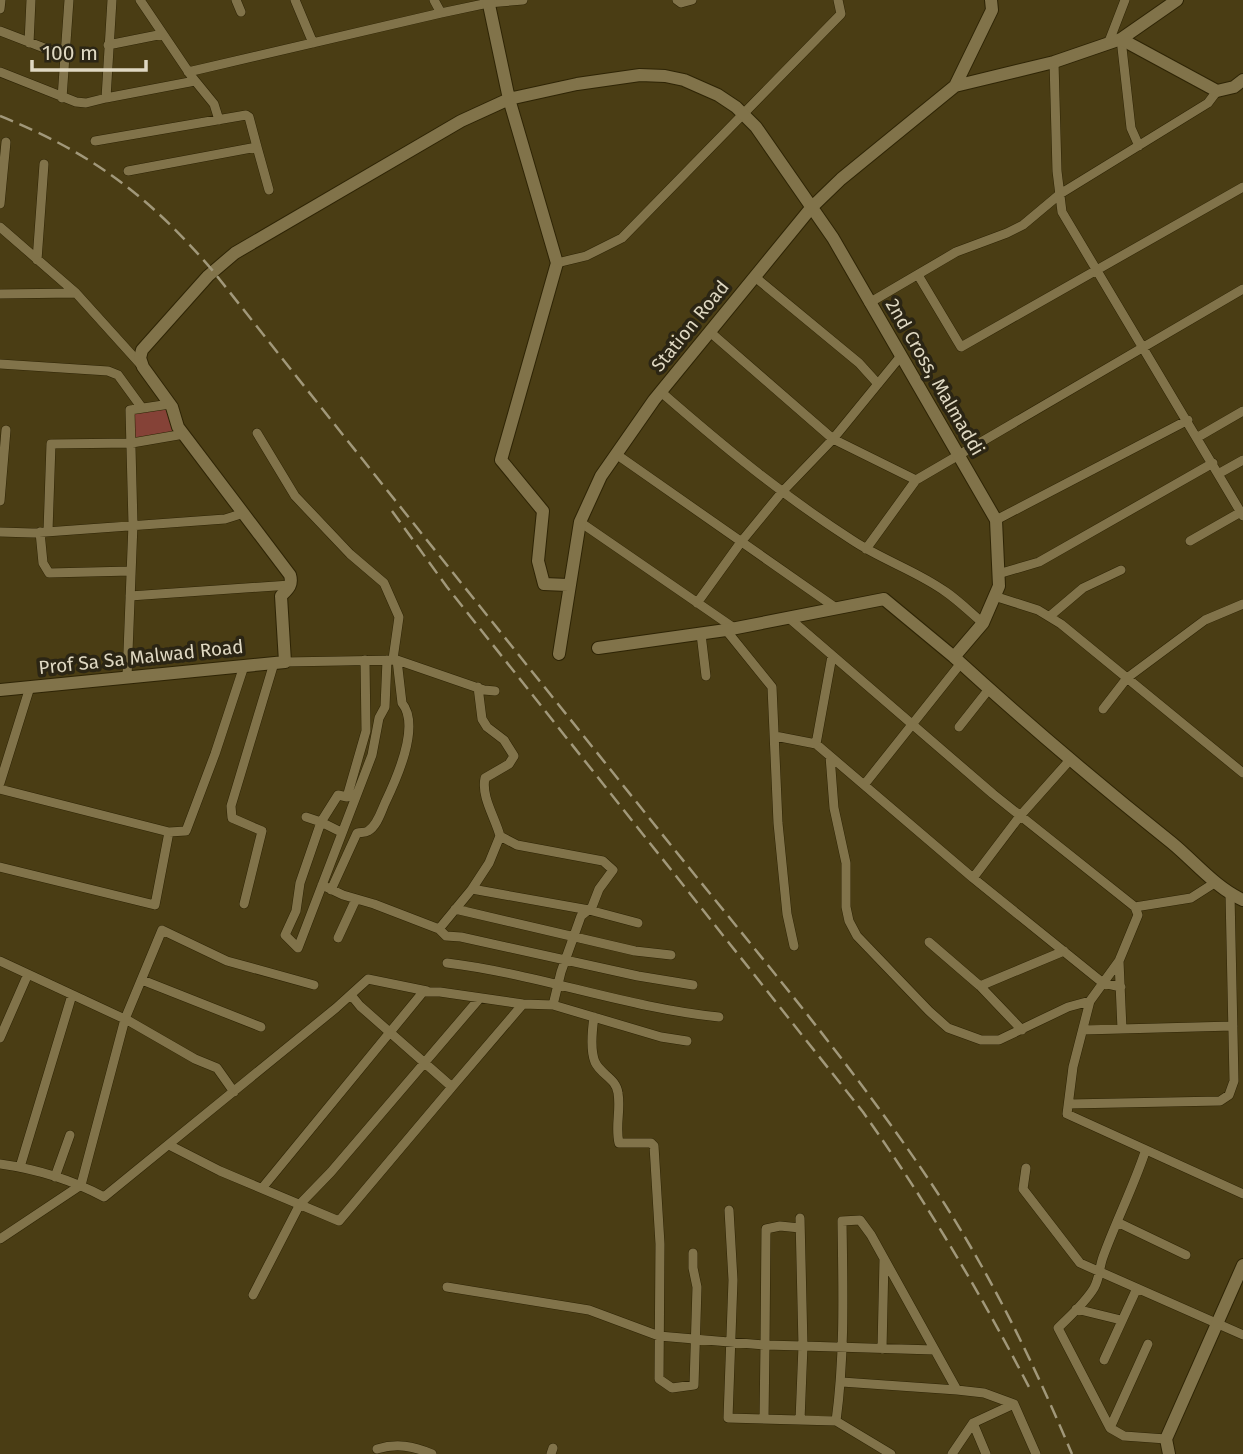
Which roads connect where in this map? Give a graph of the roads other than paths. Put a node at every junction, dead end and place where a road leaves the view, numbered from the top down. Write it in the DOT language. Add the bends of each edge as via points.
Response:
graph roads {
  1 [pos="1,0"];
  2 [pos="31,0"];
  3 [pos="69,0"];
  4 [pos="112,0"];
  5 [pos="140,0"];
  6 [pos="236,0"];
  7 [pos="295,0"];
  8 [pos="434,0"];
  9 [pos="523,0"];
  10 [pos="677,0"];
  11 [pos="692,0"];
  12 [pos="838,0"];
  13 [pos="991,0"];
  14 [pos="1125,0"];
  15 [pos="1177,0"];
  16 [pos="488,2"];
  17 [pos="0,9"];
  18 [pos="241,12"];
  19 [pos="441,13"];
  20 [pos="0,31"];
  21 [pos="163,34"];
  22 [pos="1121,39"];
  23 [pos="29,43"];
  24 [pos="313,43"];
  25 [pos="1108,44"];
  26 [pos="108,45"];
  27 [pos="65,57"];
  28 [pos="1054,62"];
  29 [pos="0,72"];
  30 [pos="188,72"];
  31 [pos="195,80"];
  32 [pos="955,86"];
  33 [pos="1240,87"];
  34 [pos="1217,91"];
  35 [pos="62,98"];
  36 [pos="106,98"];
  37 [pos="509,99"];
  38 [pos="744,115"];
  39 [pos="219,120"];
  40 [pos="95,141"];
  41 [pos="6,142"];
  42 [pos="1139,146"];
  43 [pos="257,147"];
  44 [pos="44,164"];
  45 [pos="128,172"];
  46 [pos="1243,187"];
  47 [pos="269,190"];
  48 [pos="1060,194"];
  49 [pos="0,204"];
  50 [pos="811,208"];
  51 [pos="0,227"];
  52 [pos="37,260"];
  53 [pos="557,263"];
  54 [pos="1098,271"];
  55 [pos="918,275"];
  56 [pos="755,277"];
  57 [pos="1242,292"];
  58 [pos="76,293"];
  59 [pos="0,294"];
  60 [pos="869,303"];
  61 [pos="710,332"];
  62 [pos="1144,347"];
  63 [pos="900,357"];
  64 [pos="0,364"];
  65 [pos="143,367"];
  66 [pos="878,384"];
  67 [pos="661,392"];
  68 [pos="170,404"];
  69 [pos="142,408"];
  70 [pos="1243,411"];
  71 [pos="1188,420"];
  72 [pos="6,430"];
  73 [pos="257,433"];
  74 [pos="184,434"];
  75 [pos="1198,437"];
  76 [pos="833,439"];
  77 [pos="132,443"];
  78 [pos="616,454"];
  79 [pos="959,455"];
  80 [pos="1243,460"];
  81 [pos="1213,463"];
  82 [pos="1218,474"];
  83 [pos="916,480"];
  84 [pos="782,492"];
  85 [pos="0,501"];
  86 [pos="244,513"];
  87 [pos="1242,514"];
  88 [pos="996,520"];
  89 [pos="580,522"];
  90 [pos="133,524"];
  91 [pos="44,532"];
  92 [pos="0,533"];
  93 [pos="1190,541"];
  94 [pos="741,542"];
  95 [pos="866,549"];
  96 [pos="1121,570"];
  97 [pos="131,571"];
  98 [pos="998,574"];
  99 [pos="568,584"];
  100 [pos="290,585"];
  101 [pos="130,596"];
  102 [pos="994,596"];
  103 [pos="697,603"];
  104 [pos="1243,604"];
  105 [pos="836,608"];
  106 [pos="1050,617"];
  107 [pos="789,618"];
  108 [pos="983,623"];
  109 [pos="730,629"];
  110 [pos="701,634"];
  111 [pos="598,648"];
  112 [pos="559,654"];
  113 [pos="832,656"];
  114 [pos="365,660"];
  115 [pos="392,660"];
  116 [pos="957,660"];
  117 [pos="280,663"];
  118 [pos="244,666"];
  119 [pos="706,676"];
  120 [pos="127,677"];
  121 [pos="1127,678"];
  122 [pos="30,687"];
  123 [pos="478,687"];
  124 [pos="989,689"];
  125 [pos="0,690"];
  126 [pos="495,691"];
  127 [pos="1103,709"];
  128 [pos="912,725"];
  129 [pos="958,727"];
  130 [pos="775,736"];
  131 [pos="816,744"];
  132 [pos="830,757"];
  133 [pos="1069,761"];
  134 [pos="1243,773"];
  135 [pos="0,783"];
  136 [pos="864,785"];
  137 [pos="0,789"];
  138 [pos="1020,816"];
  139 [pos="306,817"];
  140 [pos="321,822"];
  141 [pos="169,832"];
  142 [pos="341,832"];
  143 [pos="500,836"];
  144 [pos="0,867"];
  145 [pos="973,878"];
  146 [pos="1216,882"];
  147 [pos="327,887"];
  148 [pos="472,890"];
  149 [pos="1230,894"];
  150 [pos="356,899"];
  151 [pos="1243,900"];
  152 [pos="244,904"];
  153 [pos="1135,906"];
  154 [pos="455,909"];
  155 [pos="589,909"];
  156 [pos="638,923"];
  157 [pos="439,929"];
  158 [pos="573,936"];
  159 [pos="338,938"];
  160 [pos="929,942"];
  161 [pos="794,946"];
  162 [pos="1064,951"];
  163 [pos="671,955"];
  164 [pos="565,960"];
  165 [pos="0,961"];
  166 [pos="1119,961"];
  167 [pos="447,963"];
  168 [pos="28,974"];
  169 [pos="142,980"];
  170 [pos="1103,983"];
  171 [pos="314,985"];
  172 [pos="693,985"];
  173 [pos="558,986"];
  174 [pos="980,986"];
  175 [pos="1121,987"];
  176 [pos="423,992"];
  177 [pos="72,995"];
  178 [pos="351,995"];
  179 [pos="479,999"];
  180 [pos="1090,1001"];
  181 [pos="523,1004"];
  182 [pos="553,1005"];
  183 [pos="594,1017"];
  184 [pos="719,1017"];
  185 [pos="125,1019"];
  186 [pos="1233,1026"];
  187 [pos="261,1027"];
  188 [pos="1122,1029"];
  189 [pos="1021,1030"];
  190 [pos="1083,1030"];
  191 [pos="390,1034"];
  192 [pos="0,1038"];
  193 [pos="687,1041"];
  194 [pos="424,1064"];
  195 [pos="452,1087"];
  196 [pos="233,1092"];
  197 [pos="1069,1104"];
  198 [pos="70,1135"];
  199 [pos="169,1145"];
  200 [pos="1145,1152"];
  201 [pos="0,1164"];
  202 [pos="20,1167"];
  203 [pos="1026,1168"];
  204 [pos="55,1177"];
  205 [pos="81,1185"];
  206 [pos="263,1187"];
  207 [pos="1243,1194"];
  208 [pos="300,1204"];
  209 [pos="729,1210"];
  210 [pos="1117,1223"];
  211 [pos="0,1240"];
  212 [pos="693,1253"];
  213 [pos="1186,1255"];
  214 [pos="884,1260"];
  215 [pos="1243,1265"];
  216 [pos="1101,1273"];
  217 [pos="447,1287"];
  218 [pos="1137,1288"];
  219 [pos="253,1295"];
  220 [pos="1076,1309"];
  221 [pos="1121,1320"];
  222 [pos="1216,1324"];
  223 [pos="1243,1335"];
  224 [pos="659,1336"];
  225 [pos="696,1340"];
  226 [pos="730,1342"];
  227 [pos="1148,1343"];
  228 [pos="765,1345"];
  229 [pos="803,1346"];
  230 [pos="843,1346"];
  231 [pos="883,1349"];
  232 [pos="934,1350"];
  233 [pos="1104,1360"];
  234 [pos="842,1382"];
  235 [pos="957,1390"];
  236 [pos="1014,1404"];
  237 [pos="764,1419"];
  238 [pos="800,1420"];
  239 [pos="836,1421"];
  240 [pos="973,1423"];
  241 [pos="1111,1427"];
  242 [pos="1166,1439"];
  243 [pos="377,1449"];
  244 [pos="432,1454"];
  245 [pos="891,1454"];
  246 [pos="953,1454"];
  247 [pos="986,1454"];
  248 [pos="1036,1454"];
  249 [pos="1169,1454"];
  1 -- 17 [label="street"];
  2 -- 23 [label="street"];
  3 -- 27 [label="street"];
  4 -- 26 [label="street"];
  5 -- 21 [label="street"];
  6 -- 18 [label="street"];
  7 -- 24 [label="street"];
  8 -- 19 [label="street"];
  9 -- 16 [label="street"];
  10 -- 11 [label="street"];
  12 -- 38 [label="street" via="841,14"];
  13 -- 32 [label="street" via="992,10"];
  14 -- 25 [label="street"];
  15 -- 22 [label="street"];
  16 -- 19 [label="street"];
  16 -- 37 [label="street"];
  19 -- 24 [label="street"];
  20 -- 23 [label="street"];
  21 -- 26 [label="street"];
  21 -- 30 [label="street"];
  22 -- 25 [label="street"];
  22 -- 34 [label="street"];
  22 -- 42 [label="street" via="1131,128"];
  23 -- 27 [label="street"];
  24 -- 30 [label="street"];
  25 -- 28 [label="street"];
  26 -- 36 [label="street"];
  27 -- 35 [label="street"];
  28 -- 32 [label="street"];
  28 -- 48 [label="street"];
  29 -- 35 [label="street"];
  30 -- 31 [label="street"];
  31 -- 36 [label="street"];
  31 -- 39 [label="street" via="214,104"];
  32 -- 50 [label="street, Station Road"];
  33 -- 34 [label="street"];
  34 -- 42 [label="street" via="1208,103"];
  35 -- 36 [label="street" via="86,103"];
  37 -- 38 [label="street, 2nd Cross, Malmaddi" via="590,82 665,76 718,96"];
  37 -- 53 [label="street"];
  37 -- 65 [label="street, 2nd Cross, Malmaddi" via="461,121 236,253 208,276 142,350"];
  38 -- 50 [label="street, 2nd Cross, Malmaddi"];
  38 -- 53 [label="street" via="622,238 586,256"];
  39 -- 40 [label="street"];
  39 -- 43 [label="street" via="248,115"];
  41 -- 49 [label="street"];
  42 -- 48 [label="street"];
  43 -- 45 [label="street"];
  43 -- 47 [label="street"];
  44 -- 52 [label="street"];
  46 -- 54 [label="street"];
  48 -- 54 [label="street" via="1062,212"];
  48 -- 55 [label="street" via="1023,225 956,252"];
  50 -- 56 [label="street, Station Road"];
  50 -- 60 [label="street, 2nd Cross, Malmaddi"];
  51 -- 52 [label="street"];
  52 -- 58 [label="street"];
  53 -- 99 [label="street" via="502,460 543,511 538,561 544,584"];
  54 -- 55 [label="street" via="961,347"];
  54 -- 62 [label="street"];
  55 -- 60 [label="street"];
  56 -- 61 [label="street, Station Road"];
  56 -- 66 [label="street"];
  57 -- 62 [label="street"];
  58 -- 59 [label="street"];
  58 -- 65 [label="street"];
  60 -- 63 [label="street, 2nd Cross, Malmaddi"];
  61 -- 67 [label="street, Station Road"];
  61 -- 76 [label="street"];
  62 -- 71 [label="street"];
  62 -- 79 [label="street"];
  63 -- 66 [label="street"];
  63 -- 79 [label="street, 2nd Cross, Malmaddi"];
  64 -- 69 [label="street" via="108,371 118,375"];
  65 -- 68 [label="street"];
  66 -- 76 [label="street"];
  67 -- 78 [label="street, Station Road"];
  67 -- 84 [label="street"];
  68 -- 69 [label="street"];
  68 -- 74 [label="street"];
  69 -- 77 [label="street" via="130,410"];
  70 -- 75 [label="street"];
  71 -- 75 [label="street"];
  71 -- 88 [label="street"];
  72 -- 85 [label="street"];
  73 -- 115 [label="street" via="295,496 384,583 399,617"];
  74 -- 77 [label="street"];
  74 -- 86 [label="street"];
  75 -- 81 [label="street"];
  76 -- 83 [label="street"];
  76 -- 84 [label="street"];
  77 -- 90 [label="street"];
  77 -- 91 [label="street" via="51,444"];
  78 -- 89 [label="street, Station Road"];
  78 -- 94 [label="street"];
  79 -- 83 [label="street"];
  79 -- 88 [label="street, 2nd Cross, Malmaddi"];
  80 -- 82 [label="street"];
  81 -- 82 [label="street"];
  81 -- 98 [label="street" via="1039,562"];
  82 -- 87 [label="street"];
  83 -- 95 [label="street"];
  84 -- 94 [label="street"];
  84 -- 95 [label="street"];
  86 -- 90 [label="street" via="225,519"];
  86 -- 100 [label="street" via="286,569"];
  87 -- 93 [label="street"];
  88 -- 98 [label="street, 2nd Cross, Malmaddi"];
  89 -- 99 [label="street, Station Road"];
  89 -- 103 [label="street"];
  90 -- 91 [label="street"];
  90 -- 97 [label="street"];
  91 -- 92 [label="street"];
  91 -- 97 [label="street" via="43,563 49,573"];
  94 -- 103 [label="street"];
  94 -- 105 [label="street"];
  95 -- 108 [label="street" via="945,591"];
  96 -- 106 [label="street" via="1083,588"];
  97 -- 101 [label="street"];
  98 -- 102 [label="street, 2nd Cross, Malmaddi"];
  99 -- 112 [label="street, Station Road"];
  100 -- 101 [label="street"];
  100 -- 117 [label="street" via="281,596"];
  101 -- 120 [label="street"];
  102 -- 106 [label="street"];
  102 -- 108 [label="street, 2nd Cross, Malmaddi"];
  103 -- 109 [label="street"];
  104 -- 121 [label="street" via="1205,620"];
  105 -- 107 [label="street"];
  105 -- 116 [label="street" via="884,599"];
  106 -- 121 [label="street"];
  107 -- 109 [label="street"];
  107 -- 113 [label="street"];
  108 -- 116 [label="street, 2nd Cross, Malmaddi"];
  109 -- 110 [label="street"];
  109 -- 130 [label="street" via="772,687"];
  110 -- 111 [label="street"];
  110 -- 119 [label="street"];
  113 -- 128 [label="street"];
  113 -- 131 [label="street"];
  114 -- 115 [label="street"];
  114 -- 117 [label="street"];
  114 -- 140 [label="street" via="362,749 346,797 338,795"];
  115 -- 123 [label="street"];
  115 -- 142 [label="street" via="372,755"];
  115 -- 147 [label="street" via="408,726 401,767 376,822 369,831 357,833"];
  116 -- 124 [label="street"];
  116 -- 128 [label="street"];
  117 -- 118 [label="street, Prof Sa Sa Malwad Road"];
  117 -- 152 [label="street" via="231,806 232,818 262,831"];
  118 -- 120 [label="street, Prof Sa Sa Malwad Road"];
  118 -- 141 [label="street" via="186,831"];
  120 -- 122 [label="street, Prof Sa Sa Malwad Road"];
  121 -- 127 [label="street"];
  121 -- 134 [label="street"];
  122 -- 125 [label="street, Prof Sa Sa Malwad Road"];
  122 -- 135 [label="street"];
  123 -- 126 [label="street"];
  123 -- 143 [label="street" via="482,719 514,756 485,778 483,786"];
  124 -- 129 [label="street"];
  124 -- 133 [label="street"];
  128 -- 136 [label="street"];
  128 -- 138 [label="street"];
  130 -- 131 [label="street"];
  130 -- 161 [label="street" via="778,823"];
  131 -- 132 [label="street"];
  132 -- 136 [label="street"];
  132 -- 189 [label="street" via="834,808 846,863 846,906 857,936 948,1028 981,1040 999,1040"];
  133 -- 138 [label="street"];
  133 -- 146 [label="street"];
  136 -- 145 [label="street"];
  137 -- 141 [label="street"];
  138 -- 145 [label="street"];
  138 -- 153 [label="street"];
  139 -- 140 [label="street"];
  140 -- 142 [label="street"];
  140 -- 147 [label="street" via="285,935 298,948"];
  141 -- 144 [label="street" via="155,905"];
  142 -- 147 [label="street"];
  143 -- 148 [label="street"];
  143 -- 155 [label="street" via="517,845 603,860 613,870"];
  145 -- 162 [label="street"];
  146 -- 149 [label="street"];
  146 -- 153 [label="street" via="1191,898"];
  147 -- 150 [label="street"];
  148 -- 154 [label="street"];
  148 -- 155 [label="street"];
  149 -- 151 [label="street"];
  149 -- 186 [label="street"];
  150 -- 157 [label="street"];
  150 -- 159 [label="street"];
  153 -- 166 [label="street" via="1138,915"];
  154 -- 157 [label="street"];
  154 -- 158 [label="street"];
  155 -- 156 [label="street"];
  155 -- 158 [label="street"];
  157 -- 164 [label="street" via="446,936"];
  158 -- 163 [label="street"];
  158 -- 164 [label="street"];
  160 -- 174 [label="street"];
  162 -- 170 [label="street"];
  162 -- 174 [label="street"];
  164 -- 172 [label="street"];
  164 -- 173 [label="street"];
  165 -- 168 [label="street"];
  166 -- 170 [label="street"];
  166 -- 175 [label="street"];
  167 -- 173 [label="street"];
  168 -- 177 [label="street"];
  168 -- 192 [label="street"];
  169 -- 171 [label="street" via="162,930 227,961"];
  169 -- 185 [label="street"];
  169 -- 187 [label="street"];
  170 -- 175 [label="street"];
  170 -- 180 [label="street"];
  173 -- 182 [label="street"];
  173 -- 184 [label="street"];
  174 -- 189 [label="street"];
  175 -- 188 [label="street"];
  176 -- 178 [label="street" via="427,991 368,979"];
  176 -- 179 [label="street"];
  176 -- 191 [label="street"];
  177 -- 185 [label="street"];
  177 -- 202 [label="street"];
  178 -- 191 [label="street"];
  178 -- 196 [label="street"];
  179 -- 181 [label="street"];
  179 -- 194 [label="street"];
  180 -- 189 [label="street"];
  180 -- 190 [label="street"];
  181 -- 182 [label="street"];
  181 -- 195 [label="street"];
  182 -- 183 [label="street"];
  183 -- 193 [label="street"];
  183 -- 224 [label="street" via="594,1060 618,1090 619,1143 654,1146"];
  185 -- 196 [label="street" via="217,1068"];
  185 -- 205 [label="street"];
  186 -- 188 [label="street"];
  186 -- 197 [label="street" via="1234,1081 1229,1095 1220,1101"];
  188 -- 190 [label="street"];
  190 -- 197 [label="street"];
  191 -- 194 [label="street"];
  191 -- 206 [label="street"];
  194 -- 195 [label="street"];
  194 -- 208 [label="street"];
  195 -- 208 [label="street" via="339,1221"];
  196 -- 199 [label="street"];
  197 -- 200 [label="street" via="1067,1114"];
  198 -- 204 [label="street"];
  199 -- 205 [label="street" via="104,1197"];
  199 -- 206 [label="street"];
  200 -- 207 [label="street"];
  200 -- 210 [label="street"];
  201 -- 202 [label="street"];
  202 -- 204 [label="street"];
  203 -- 216 [label="street" via="1023,1189 1047,1223 1080,1263"];
  204 -- 205 [label="street"];
  205 -- 211 [label="street"];
  206 -- 208 [label="street"];
  208 -- 219 [label="street"];
  209 -- 226 [label="street"];
  210 -- 213 [label="street"];
  210 -- 216 [label="street"];
  212 -- 225 [label="street"];
  214 -- 230 [label="street" via="860,1220 842,1221"];
  214 -- 231 [label="street"];
  214 -- 232 [label="street"];
  215 -- 222 [label="street"];
  216 -- 218 [label="street"];
  216 -- 220 [label="street" via="1090,1295"];
  217 -- 224 [label="street" via="589,1310"];
  218 -- 221 [label="street"];
  218 -- 222 [label="street"];
  220 -- 221 [label="street"];
  220 -- 241 [label="street" via="1058,1328"];
  221 -- 233 [label="street"];
  222 -- 223 [label="street"];
  222 -- 242 [label="street"];
  224 -- 225 [label="street"];
  224 -- 225 [label="street" via="659,1379 671,1388 694,1385"];
  225 -- 226 [label="street"];
  226 -- 228 [label="street"];
  226 -- 237 [label="street" via="728,1418"];
  227 -- 241 [label="street"];
  228 -- 229 [label="street"];
  228 -- 229 [label="street" via="766,1229 800,1223"];
  228 -- 237 [label="street"];
  229 -- 230 [label="street"];
  229 -- 238 [label="street"];
  230 -- 231 [label="street"];
  230 -- 234 [label="street"];
  231 -- 232 [label="street"];
  232 -- 235 [label="street"];
  234 -- 235 [label="street"];
  234 -- 239 [label="street"];
  235 -- 236 [label="street" via="984,1393"];
  236 -- 240 [label="street"];
  236 -- 248 [label="street"];
  237 -- 238 [label="street"];
  238 -- 239 [label="street"];
  239 -- 245 [label="street"];
  240 -- 246 [label="street"];
  240 -- 247 [label="street"];
  241 -- 242 [label="street" via="1124,1436"];
  242 -- 249 [label="street"];
  243 -- 244 [label="street" via="416,1447"];
}
